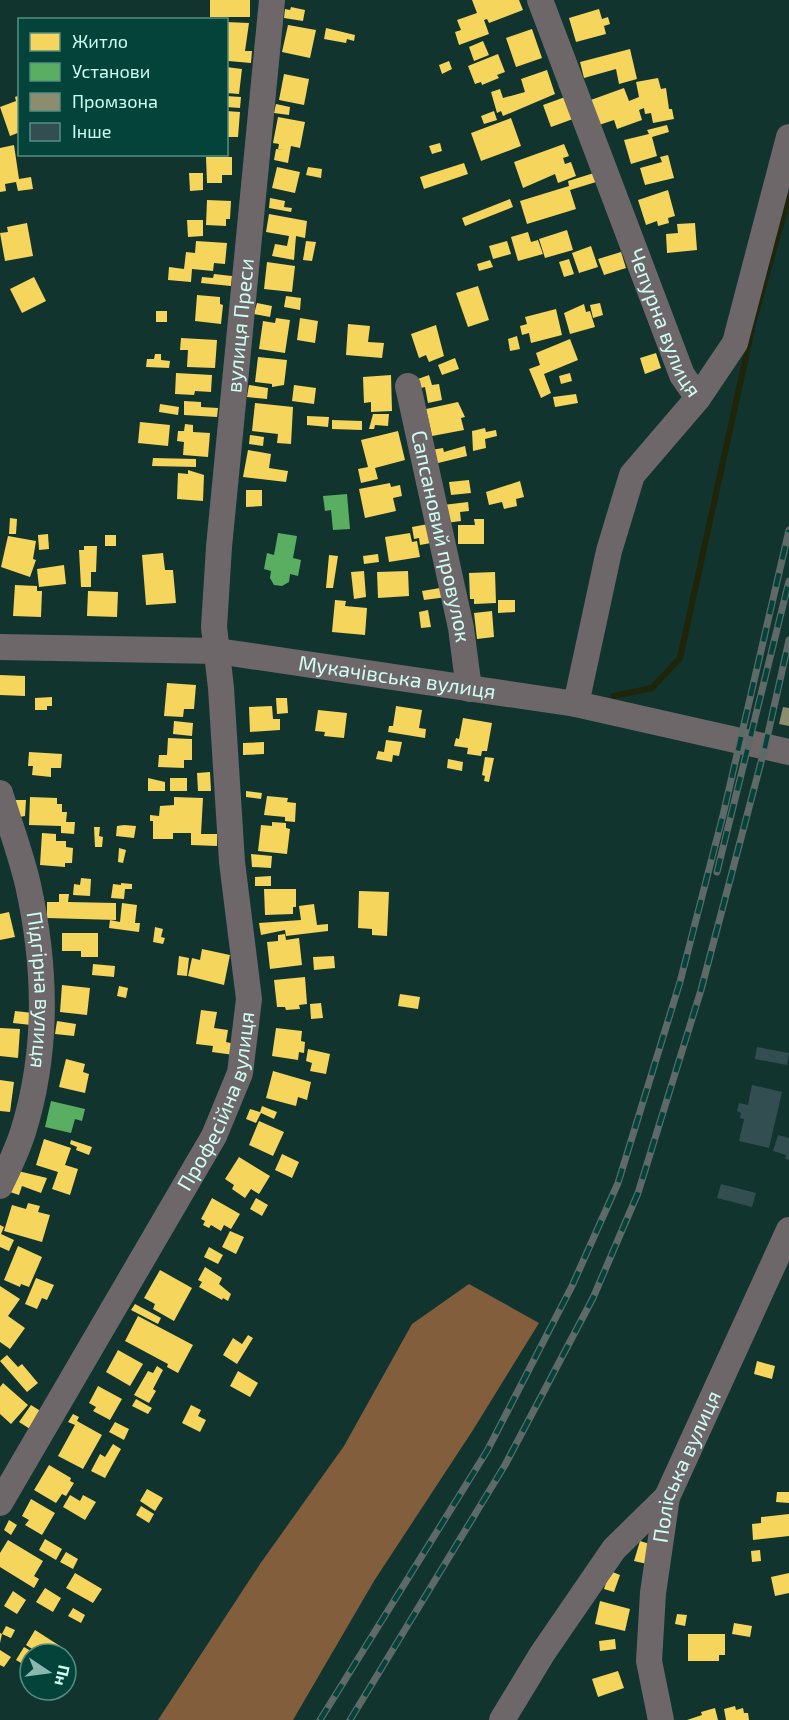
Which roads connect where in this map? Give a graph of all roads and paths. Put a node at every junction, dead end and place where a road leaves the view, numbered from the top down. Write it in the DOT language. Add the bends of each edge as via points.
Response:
graph roads {
  1 [pos="272,0"];
  2 [pos="540,0"];
  3 [pos="789,137"];
  4 [pos="408,386"];
  5 [pos="698,398"];
  6 [pos="0,647"];
  7 [pos="217,651"];
  8 [pos="469,689"];
  9 [pos="576,704"];
  10 [pos="789,752"];
  11 [pos="0,793"];
  12 [pos="0,1186"];
  13 [pos="789,1230"];
  14 [pos="667,1497"];
  15 [pos="0,1503"];
  16 [pos="502,1720"];
  17 [pos="661,1720"];
  1 -- 7 [label="street, вулиця Преси" via="219,547 214,627"];
  2 -- 5 [label="street, Чепурна вулиця" via="682,375"];
  3 -- 5 [label="street" via="735,343"];
  4 -- 8 [label="street, Сапсановий провулок" via="461,628"];
  5 -- 9 [label="street, Чепурна вулиця" via="632,475 609,551"];
  6 -- 7 [label="street, Мукачівська вулиця"];
  7 -- 8 [label="street, Мукачівська вулиця"];
  7 -- 15 [label="street, Професійна вулиця" via="232,862 249,999 240,1073 214,1136"];
  8 -- 9 [label="street, Мукачівська вулиця"];
  9 -- 10 [label="street, Мукачівська вулиця"];
  11 -- 12 [label="street, Підгірна вулиця" via="28,884 41,961 41,1037 23,1134"];
  13 -- 14 [label="street, Поліська вулиця"];
  14 -- 16 [label="street" via="614,1549 542,1653"];
  14 -- 17 [label="street, Поліська вулиця" via="653,1593 650,1661"];
}
